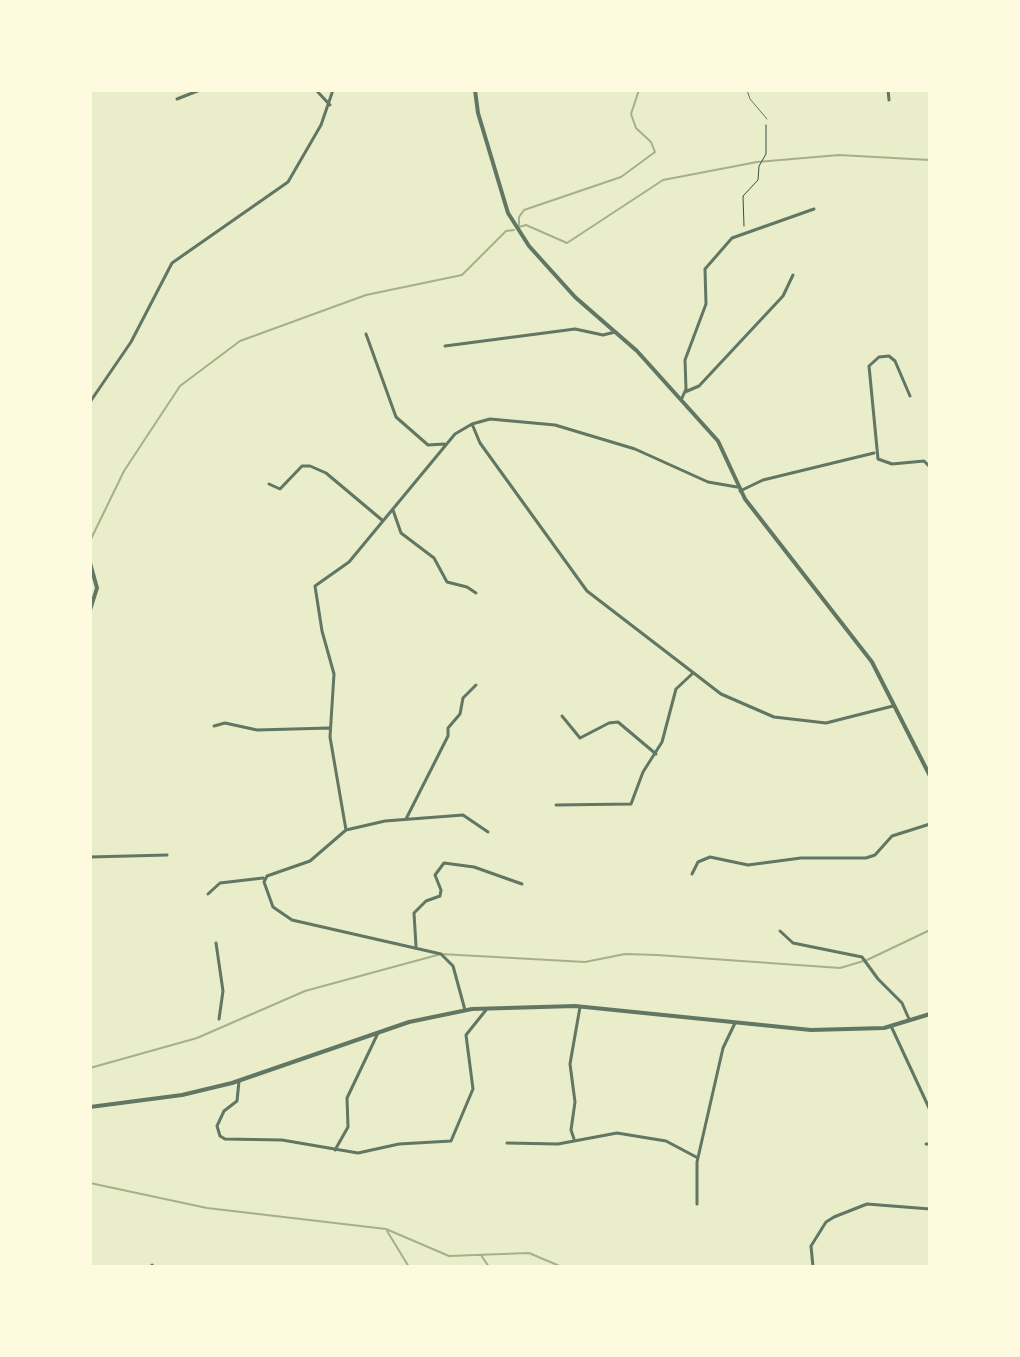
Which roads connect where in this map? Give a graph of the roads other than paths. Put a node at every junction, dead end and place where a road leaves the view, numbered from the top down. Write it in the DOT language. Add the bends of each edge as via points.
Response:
graph roads {
  1 [pos="200,90"];
  2 [pos="316,90"];
  3 [pos="333,90"];
  4 [pos="475,90"];
  5 [pos="747,90"];
  6 [pos="888,90"];
  7 [pos="177,99"];
  8 [pos="889,100"];
  9 [pos="330,105"];
  10 [pos="767,119"];
  11 [pos="814,209"];
  12 [pos="793,275"];
  13 [pos="615,332"];
  14 [pos="366,334"];
  15 [pos="445,346"];
  16 [pos="685,392"];
  17 [pos="910,396"];
  18 [pos="682,398"];
  19 [pos="90,402"];
  20 [pos="472,424"];
  21 [pos="449,441"];
  22 [pos="874,452"];
  23 [pos="930,467"];
  24 [pos="269,484"];
  25 [pos="739,489"];
  26 [pos="393,510"];
  27 [pos="382,520"];
  28 [pos="90,563"];
  29 [pos="476,593"];
  30 [pos="90,610"];
  31 [pos="692,674"];
  32 [pos="476,685"];
  33 [pos="893,706"];
  34 [pos="562,716"];
  35 [pos="214,726"];
  36 [pos="330,728"];
  37 [pos="656,754"];
  38 [pos="930,776"];
  39 [pos="556,805"];
  40 [pos="406,819"];
  41 [pos="930,824"];
  42 [pos="346,830"];
  43 [pos="488,832"];
  44 [pos="167,855"];
  45 [pos="90,857"];
  46 [pos="692,874"];
  47 [pos="265,878"];
  48 [pos="522,884"];
  49 [pos="208,894"];
  50 [pos="780,931"];
  51 [pos="216,943"];
  52 [pos="416,946"];
  53 [pos="488,1007"];
  54 [pos="580,1007"];
  55 [pos="465,1010"];
  56 [pos="930,1014"];
  57 [pos="219,1019"];
  58 [pos="910,1021"];
  59 [pos="735,1023"];
  60 [pos="891,1026"];
  61 [pos="379,1032"];
  62 [pos="239,1081"];
  63 [pos="90,1107"];
  64 [pos="930,1110"];
  65 [pos="574,1139"];
  66 [pos="507,1143"];
  67 [pos="335,1150"];
  68 [pos="698,1158"];
  69 [pos="697,1204"];
  70 [pos="930,1209"];
  71 [pos="813,1267"];
  1 -- 7 [label="street"];
  2 -- 9 [label="street"];
  3 -- 9 [label="street"];
  4 -- 13 [label="street" via="513,223 551,271"];
  5 -- 10 [label="lane"];
  6 -- 8 [label="street"];
  9 -- 19 [label="street" via="288,182 172,263 131,342"];
  11 -- 16 [label="street" via="725,241 705,269 706,304 685,360"];
  12 -- 16 [label="street" via="783,296 699,386"];
  13 -- 15 [label="street" via="575,329"];
  13 -- 18 [label="street"];
  14 -- 21 [label="street" via="401,424 428,445"];
  16 -- 18 [label="street"];
  17 -- 22 [label="street" via="889,356 869,366"];
  18 -- 25 [label="street" via="718,441"];
  20 -- 21 [label="street"];
  20 -- 25 [label="street" via="513,419 579,431 699,479"];
  20 -- 31 [label="street" via="480,443 587,591"];
  21 -- 26 [label="street"];
  22 -- 23 [label="street" via="885,464 924,461"];
  22 -- 25 [label="street"];
  24 -- 27 [label="street" via="280,489 302,466 310,466"];
  25 -- 33 [label="street" via="872,662"];
  26 -- 27 [label="street"];
  26 -- 29 [label="street" via="401,533 434,558 447,582"];
  27 -- 36 [label="street" via="349,562 315,586 334,674"];
  28 -- 30 [label="street" via="97,588"];
  31 -- 33 [label="street" via="743,706 774,717 826,723"];
  31 -- 37 [label="street" via="676,689"];
  32 -- 40 [label="street" via="463,698 460,714 448,728"];
  33 -- 38 [label="street"];
  34 -- 37 [label="street" via="580,738 609,723 622,724"];
  35 -- 36 [label="street"];
  36 -- 42 [label="street"];
  37 -- 39 [label="street" via="630,805"];
  40 -- 42 [label="street"];
  40 -- 43 [label="street" via="463,815"];
  41 -- 46 [label="street" via="892,836 866,858 748,865 710,857 702,859"];
  42 -- 47 [label="street" via="310,861"];
  44 -- 45 [label="street"];
  47 -- 49 [label="street" via="220,883"];
  47 -- 52 [label="street" via="268,897 284,916 372,941"];
  48 -- 52 [label="street" via="444,863 435,875 440,896 414,913"];
  50 -- 58 [label="street" via="793,943 862,957 902,1003"];
  51 -- 57 [label="street" via="223,991"];
  52 -- 55 [label="street" via="451,962"];
  53 -- 54 [label="street"];
  53 -- 55 [label="street"];
  53 -- 67 [label="street" via="466,1035 473,1089 453,1140 358,1153"];
  54 -- 59 [label="street"];
  54 -- 65 [label="street" via="570,1064"];
  55 -- 61 [label="street"];
  56 -- 58 [label="street"];
  58 -- 60 [label="street"];
  59 -- 60 [label="street" via="811,1030"];
  59 -- 68 [label="street" via="723,1048"];
  60 -- 64 [label="street"];
  61 -- 62 [label="street"];
  61 -- 67 [label="street" via="347,1098 348,1125"];
  62 -- 63 [label="street"];
  62 -- 67 [label="street" via="237,1101 217,1122 220,1136 295,1141"];
  65 -- 66 [label="street" via="558,1144"];
  65 -- 68 [label="street" via="632,1135 666,1141"];
  68 -- 69 [label="street"];
  70 -- 71 [label="street" via="867,1204 834,1217 811,1246"];
}
